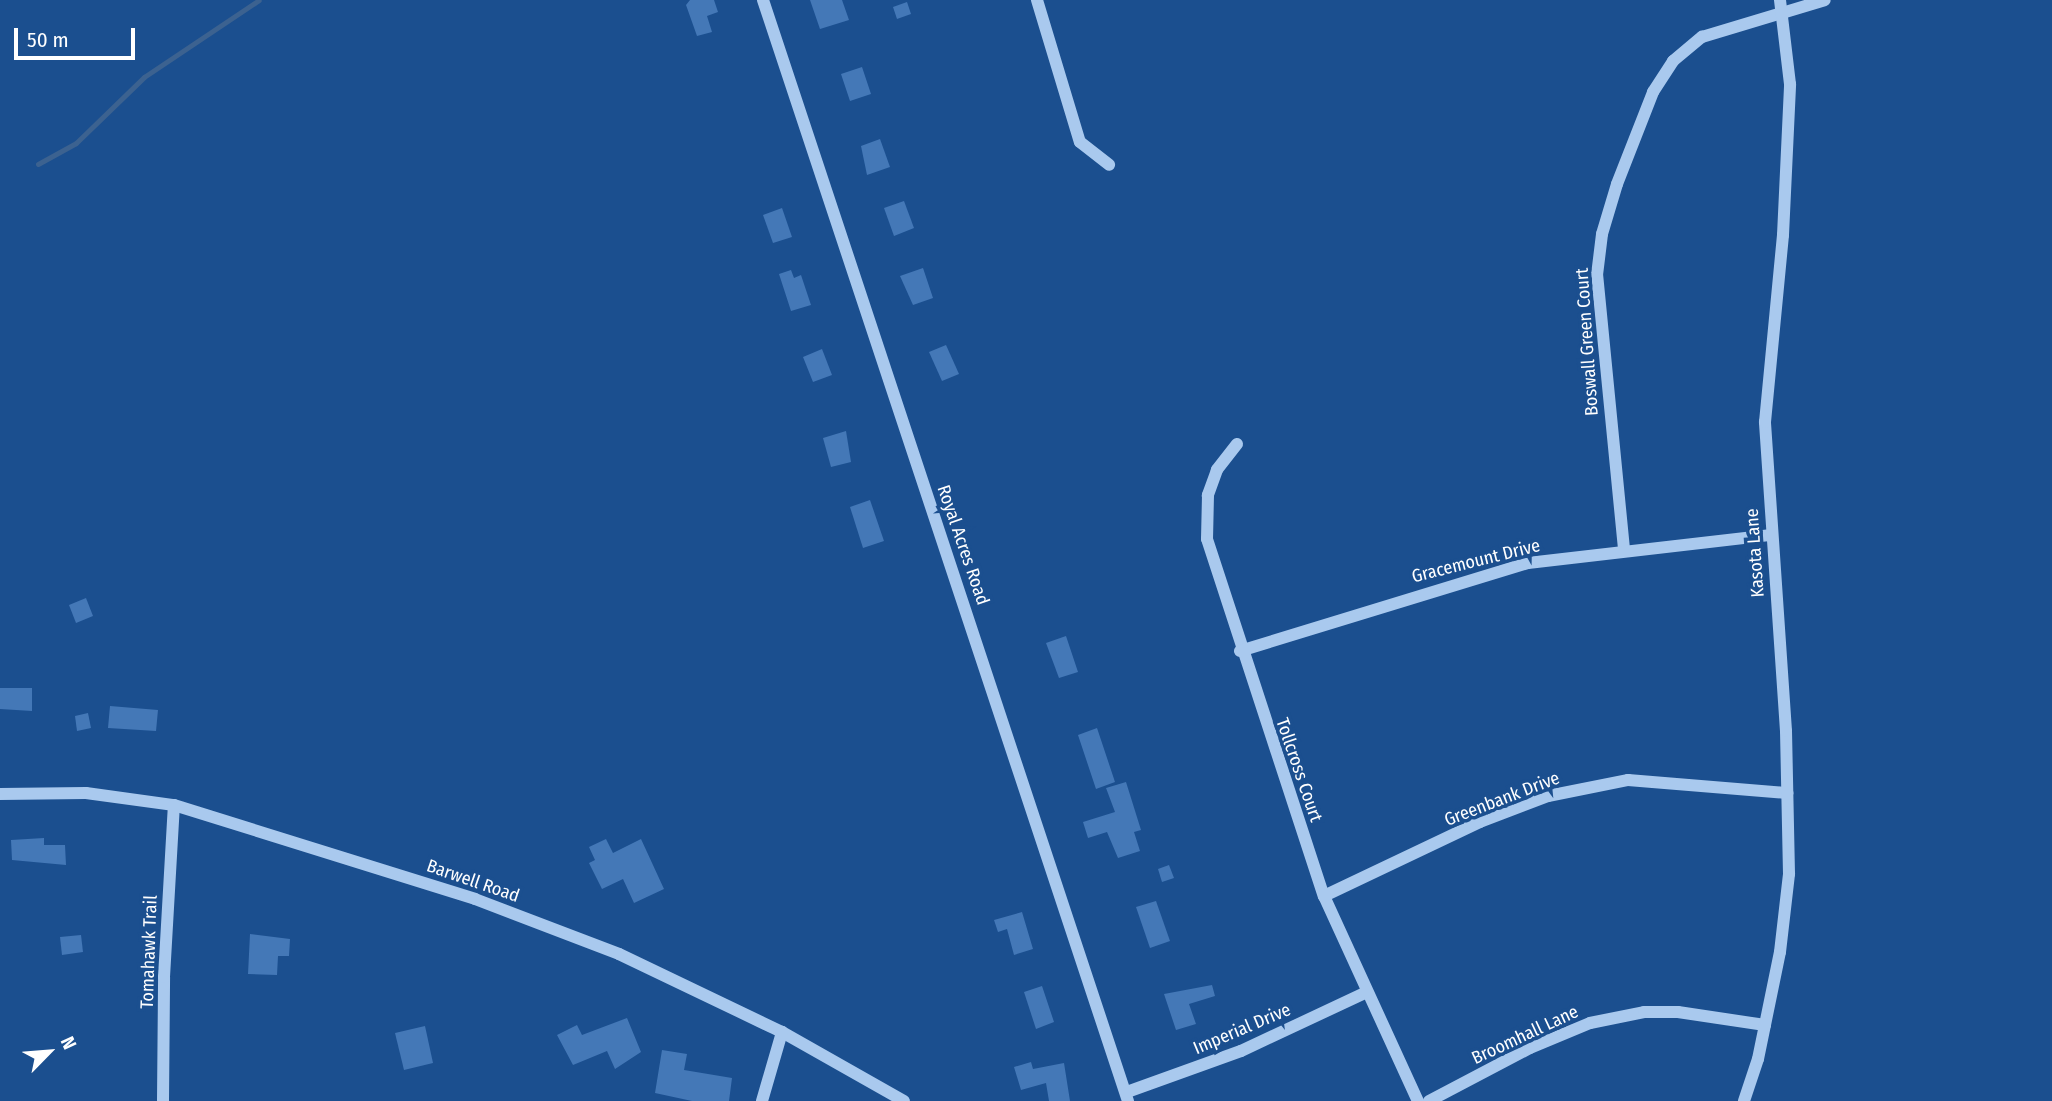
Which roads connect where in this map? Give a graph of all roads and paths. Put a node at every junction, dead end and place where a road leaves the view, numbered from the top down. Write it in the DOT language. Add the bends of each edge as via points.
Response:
graph roads {
  1 [pos="763,0"];
  2 [pos="1037,0"];
  3 [pos="1825,0"];
  4 [pos="1781,6"];
  5 [pos="1109,165"];
  6 [pos="1237,444"];
  7 [pos="1770,535"];
  8 [pos="1624,549"];
  9 [pos="1240,651"];
  10 [pos="1787,793"];
  11 [pos="0,794"];
  12 [pos="174,804"];
  13 [pos="1324,896"];
  14 [pos="1367,992"];
  15 [pos="1765,1025"];
  16 [pos="782,1032"];
  17 [pos="1128,1096"];
  18 [pos="163,1101"];
  19 [pos="762,1101"];
  20 [pos="904,1101"];
  21 [pos="1418,1101"];
  22 [pos="1429,1101"];
  23 [pos="1744,1101"];
  1 -- 17 [label="street, Royal Acres Road"];
  2 -- 5 [label="street" via="1080,142"];
  3 -- 4 [label="street, Boswall Green Court"];
  4 -- 7 [label="street, Kasota Lane" via="1790,84 1783,235 1765,422"];
  4 -- 8 [label="street, Boswall Green Court" via="1702,37 1673,61 1639,125 1602,234 1597,275"];
  6 -- 9 [label="street, Tollcross Court" via="1217,470 1204,514"];
  7 -- 8 [label="street, Gracemount Drive"];
  7 -- 10 [label="street, Kasota Lane"];
  8 -- 9 [label="street, Gracemount Drive" via="1528,563"];
  9 -- 13 [label="street, Tollcross Court"];
  10 -- 13 [label="street, Greenbank Drive" via="1628,780 1548,796 1480,822"];
  10 -- 15 [label="street, Kasota Lane" via="1789,874"];
  11 -- 12 [label="street, Barwell Road" via="86,793"];
  12 -- 16 [label="street, Barwell Road" via="475,899 619,954"];
  12 -- 18 [label="street, Tomahawk Trail" via="164,977"];
  13 -- 14 [label="street, Tollcross Court"];
  14 -- 17 [label="street, Imperial Drive" via="1241,1051"];
  14 -- 21 [label="street, Tollcross Court"];
  15 -- 22 [label="street, Broomhall Lane" via="1667,1012 1590,1023"];
  15 -- 23 [label="street, Kasota Lane"];
  16 -- 19 [label="street"];
  16 -- 20 [label="street, Barwell Road"];
}
